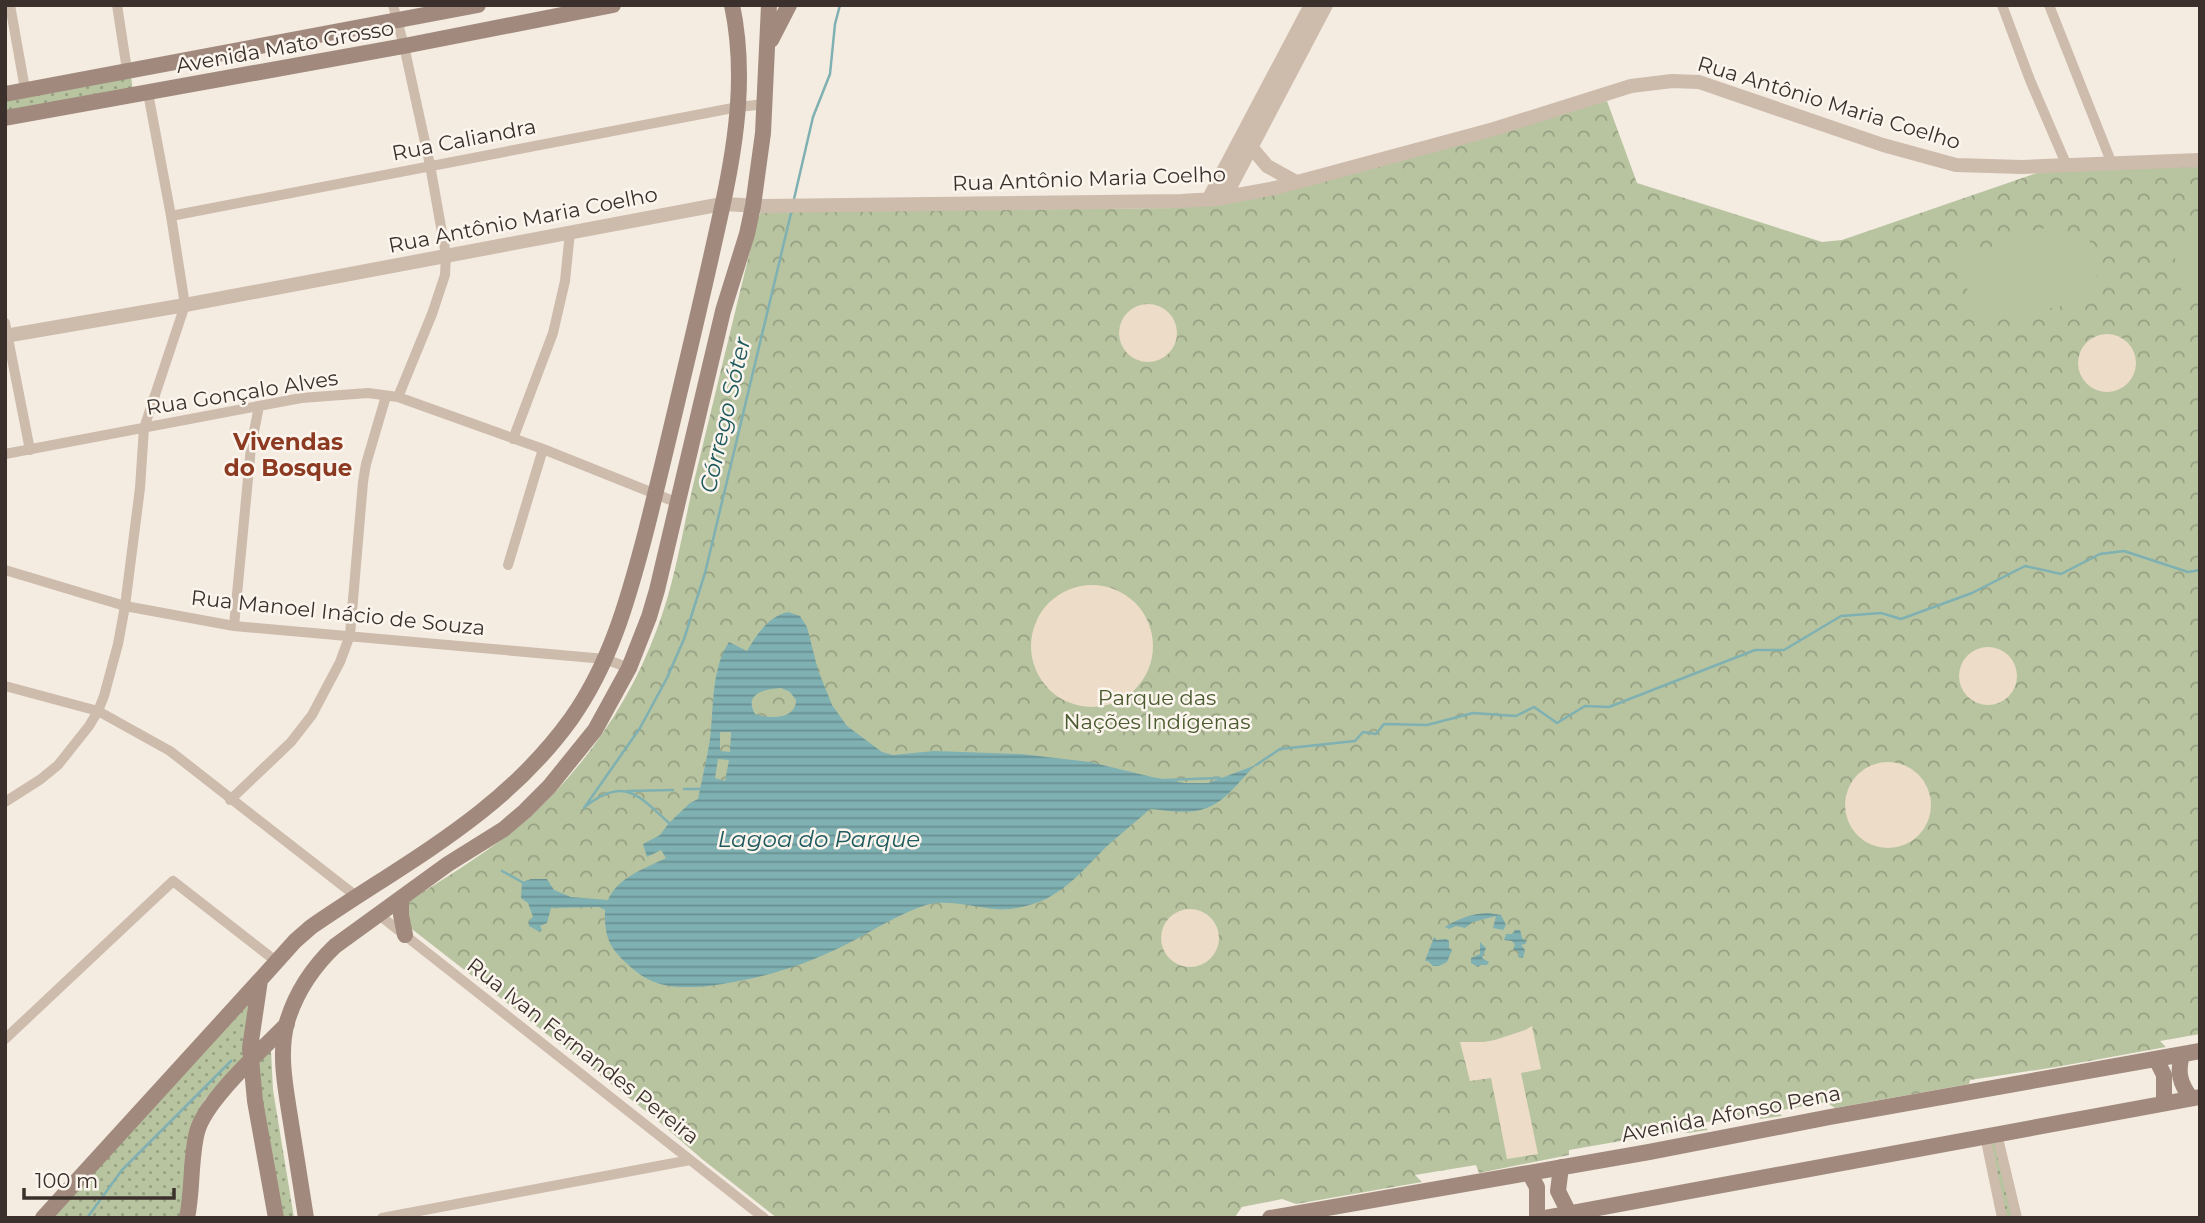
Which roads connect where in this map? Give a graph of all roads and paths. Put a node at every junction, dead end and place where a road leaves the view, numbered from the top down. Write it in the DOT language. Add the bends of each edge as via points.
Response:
graph roads {
  1 [pos="10,5"];
  2 [pos="117,5"];
  3 [pos="478,5"];
  4 [pos="613,5"];
  5 [pos="732,5"];
  6 [pos="769,5"];
  7 [pos="789,5"];
  8 [pos="1311,5"];
  9 [pos="1326,5"];
  10 [pos="2002,5"];
  11 [pos="2049,5"];
  12 [pos="394,13"];
  13 [pos="404,46"];
  14 [pos="767,49"];
  15 [pos="127,70"];
  16 [pos="25,89"];
  17 [pos="148,93"];
  18 [pos="5,94"];
  19 [pos="115,99"];
  20 [pos="765,104"];
  21 [pos="738,107"];
  22 [pos="5,118"];
  23 [pos="1252,148"];
  24 [pos="2200,160"];
  25 [pos="2112,164"];
  26 [pos="430,166"];
  27 [pos="2067,166"];
  28 [pos="1296,182"];
  29 [pos="1225,197"];
  30 [pos="1208,200"];
  31 [pos="722,204"];
  32 [pos="753,206"];
  33 [pos="171,216"];
  34 [pos="570,232"];
  35 [pos="446,255"];
  36 [pos="185,305"];
  37 [pos="6,332"];
  38 [pos="386,396"];
  39 [pos="398,397"];
  40 [pos="259,406"];
  41 [pos="144,428"];
  42 [pos="513,439"];
  43 [pos="543,449"];
  44 [pos="30,450"];
  45 [pos="5,454"];
  46 [pos="656,494"];
  47 [pos="678,503"];
  48 [pos="508,565"];
  49 [pos="5,570"];
  50 [pos="125,607"];
  51 [pos="234,626"];
  52 [pos="350,635"];
  53 [pos="606,659"];
  54 [pos="629,668"];
  55 [pos="5,686"];
  56 [pos="98,712"];
  57 [pos="230,800"];
  58 [pos="5,802"];
  59 [pos="457,832"];
  60 [pos="448,864"];
  61 [pos="407,866"];
  62 [pos="356,896"];
  63 [pos="401,898"];
  64 [pos="378,914"];
  65 [pos="405,935"];
  66 [pos="276,962"];
  67 [pos="260,980"];
  68 [pos="287,1024"];
  69 [pos="5,1039"];
  70 [pos="2200,1051"];
  71 [pos="2182,1055"];
  72 [pos="2156,1059"];
  73 [pos="251,1062"];
  74 [pos="2195,1098"];
  75 [pos="2164,1103"];
  76 [pos="1991,1135"];
  77 [pos="690,1160"];
  78 [pos="1561,1167"];
  79 [pos="1530,1173"];
  80 [pos="1569,1213"];
  81 [pos="2017,1215"];
  82 [pos="2002,1217"];
  83 [pos="43,1218"];
  84 [pos="187,1218"];
  85 [pos="276,1218"];
  86 [pos="306,1218"];
  87 [pos="382,1218"];
  88 [pos="764,1218"];
  89 [pos="1270,1218"];
  90 [pos="1537,1218"];
  91 [pos="1544,1218"];
  1 -- 16 [label="street"];
  2 -- 15 [label="street"];
  3 -- 12 [label="main road, Avenida Mato Grosso"];
  4 -- 13 [label="main road, Avenida Mato Grosso"];
  5 -- 21 [label="main road" via="737,27"];
  6 -- 14 [label="main road"];
  7 -- 14 [label="main road"];
  8 -- 30 [label="street"];
  9 -- 23 [label="street"];
  10 -- 27 [label="street"];
  11 -- 25 [label="street"];
  12 -- 13 [label="street"];
  12 -- 15 [label="main road, Avenida Mato Grosso"];
  13 -- 17 [label="main road, Avenida Mato Grosso"];
  13 -- 26 [label="street"];
  14 -- 20 [label="main road"];
  15 -- 16 [label="main road, Avenida Mato Grosso"];
  15 -- 19 [label="main road" via="128,88"];
  16 -- 18 [label="main road, Avenida Mato Grosso"];
  17 -- 19 [label="main road, Avenida Mato Grosso"];
  17 -- 33 [label="street"];
  19 -- 22 [label="main road, Avenida Mato Grosso"];
  20 -- 21 [label="street, Rua Caliandra"];
  20 -- 32 [label="main road"];
  21 -- 26 [label="street, Rua Caliandra"];
  21 -- 31 [label="main road"];
  23 -- 28 [label="street" via="1267,166"];
  23 -- 29 [label="street"];
  24 -- 25 [label="street, Rua Antônio Maria Coelho"];
  25 -- 27 [label="street, Rua Antônio Maria Coelho"];
  26 -- 33 [label="street, Rua Caliandra"];
  26 -- 35 [label="street"];
  27 -- 28 [label="street, Rua Antônio Maria Coelho" via="1956,165 1699,82 1672,81 1631,86 1494,129"];
  28 -- 29 [label="street, Rua Antônio Maria Coelho"];
  29 -- 30 [label="street, Rua Antônio Maria Coelho"];
  30 -- 32 [label="street, Rua Antônio Maria Coelho"];
  31 -- 32 [label="street, Rua Antônio Maria Coelho"];
  31 -- 34 [label="street, Rua Antônio Maria Coelho"];
  31 -- 46 [label="main road"];
  32 -- 47 [label="main road"];
  33 -- 36 [label="street"];
  34 -- 35 [label="street, Rua Antônio Maria Coelho"];
  34 -- 42 [label="street" via="553,333"];
  35 -- 36 [label="street, Rua Antônio Maria Coelho"];
  35 -- 39 [label="street" via="445,275 432,314"];
  36 -- 37 [label="street, Rua Antônio Maria Coelho"];
  36 -- 41 [label="street"];
  37 -- 44 [label="street"];
  38 -- 39 [label="street, Rua Gonçalo Alves"];
  38 -- 40 [label="street, Rua Gonçalo Alves" via="314,397"];
  38 -- 52 [label="street" via="363,482"];
  39 -- 42 [label="street, Rua Gonçalo Alves"];
  40 -- 41 [label="street, Rua Gonçalo Alves"];
  40 -- 51 [label="street"];
  41 -- 44 [label="street, Rua Gonçalo Alves"];
  41 -- 50 [label="street"];
  42 -- 43 [label="street, Rua Gonçalo Alves"];
  43 -- 46 [label="street, Rua Gonçalo Alves"];
  43 -- 48 [label="street"];
  44 -- 45 [label="street, Rua Gonçalo Alves"];
  46 -- 47 [label="street, Rua Gonçalo Alves"];
  46 -- 53 [label="main road" via="632,586"];
  47 -- 54 [label="main road" via="649,617"];
  49 -- 50 [label="street, Rua Manoel Inácio de Souza"];
  50 -- 51 [label="street, Rua Manoel Inácio de Souza"];
  50 -- 56 [label="street"];
  51 -- 52 [label="street, Rua Manoel Inácio de Souza"];
  52 -- 53 [label="street, Rua Manoel Inácio de Souza"];
  52 -- 57 [label="street" via="312,715 291,742"];
  53 -- 54 [label="street, Rua Manoel Inácio de Souza"];
  53 -- 59 [label="main road" via="549,748 493,804"];
  54 -- 60 [label="main road" via="595,730 549,787 504,829"];
  55 -- 56 [label="street"];
  56 -- 57 [label="street" via="170,751"];
  56 -- 58 [label="street" via="58,765"];
  57 -- 62 [label="street"];
  59 -- 60 [label="main road"];
  59 -- 61 [label="main road"];
  60 -- 63 [label="main road"];
  61 -- 62 [label="main road"];
  61 -- 64 [label="main road" via="375,897"];
  62 -- 66 [label="main road" via="311,927"];
  63 -- 64 [label="main road"];
  63 -- 65 [label="main road"];
  64 -- 65 [label="street, Rua Ivan Fernandes Pereira"];
  64 -- 68 [label="main road" via="320,960 295,1000"];
  65 -- 77 [label="street, Rua Ivan Fernandes Pereira"];
  66 -- 67 [label="main road"];
  66 -- 69 [label="street" via="173,881"];
  67 -- 73 [label="main road"];
  67 -- 83 [label="main road"];
  68 -- 73 [label="main road"];
  68 -- 86 [label="main road" via="285,1084"];
  70 -- 71 [label="main road, Avenida Afonso Pena"];
  71 -- 72 [label="main road, Avenida Afonso Pena"];
  71 -- 74 [label="main road" via="2181,1082"];
  72 -- 75 [label="main road" via="2164,1075"];
  72 -- 78 [label="main road, Avenida Afonso Pena"];
  73 -- 84 [label="main road" via="211,1103 198,1127"];
  73 -- 85 [label="main road"];
  74 -- 75 [label="main road"];
  75 -- 76 [label="main road"];
  76 -- 80 [label="main road"];
  76 -- 81 [label="street"];
  76 -- 82 [label="street"];
  77 -- 87 [label="street"];
  77 -- 88 [label="street, Rua Ivan Fernandes Pereira"];
  78 -- 79 [label="main road, Avenida Afonso Pena"];
  78 -- 80 [label="main road" via="1558,1191"];
  79 -- 89 [label="main road, Avenida Afonso Pena"];
  79 -- 90 [label="main road" via="1537,1187"];
  80 -- 91 [label="main road"];
  81 -- 82 [label="street"];
}
